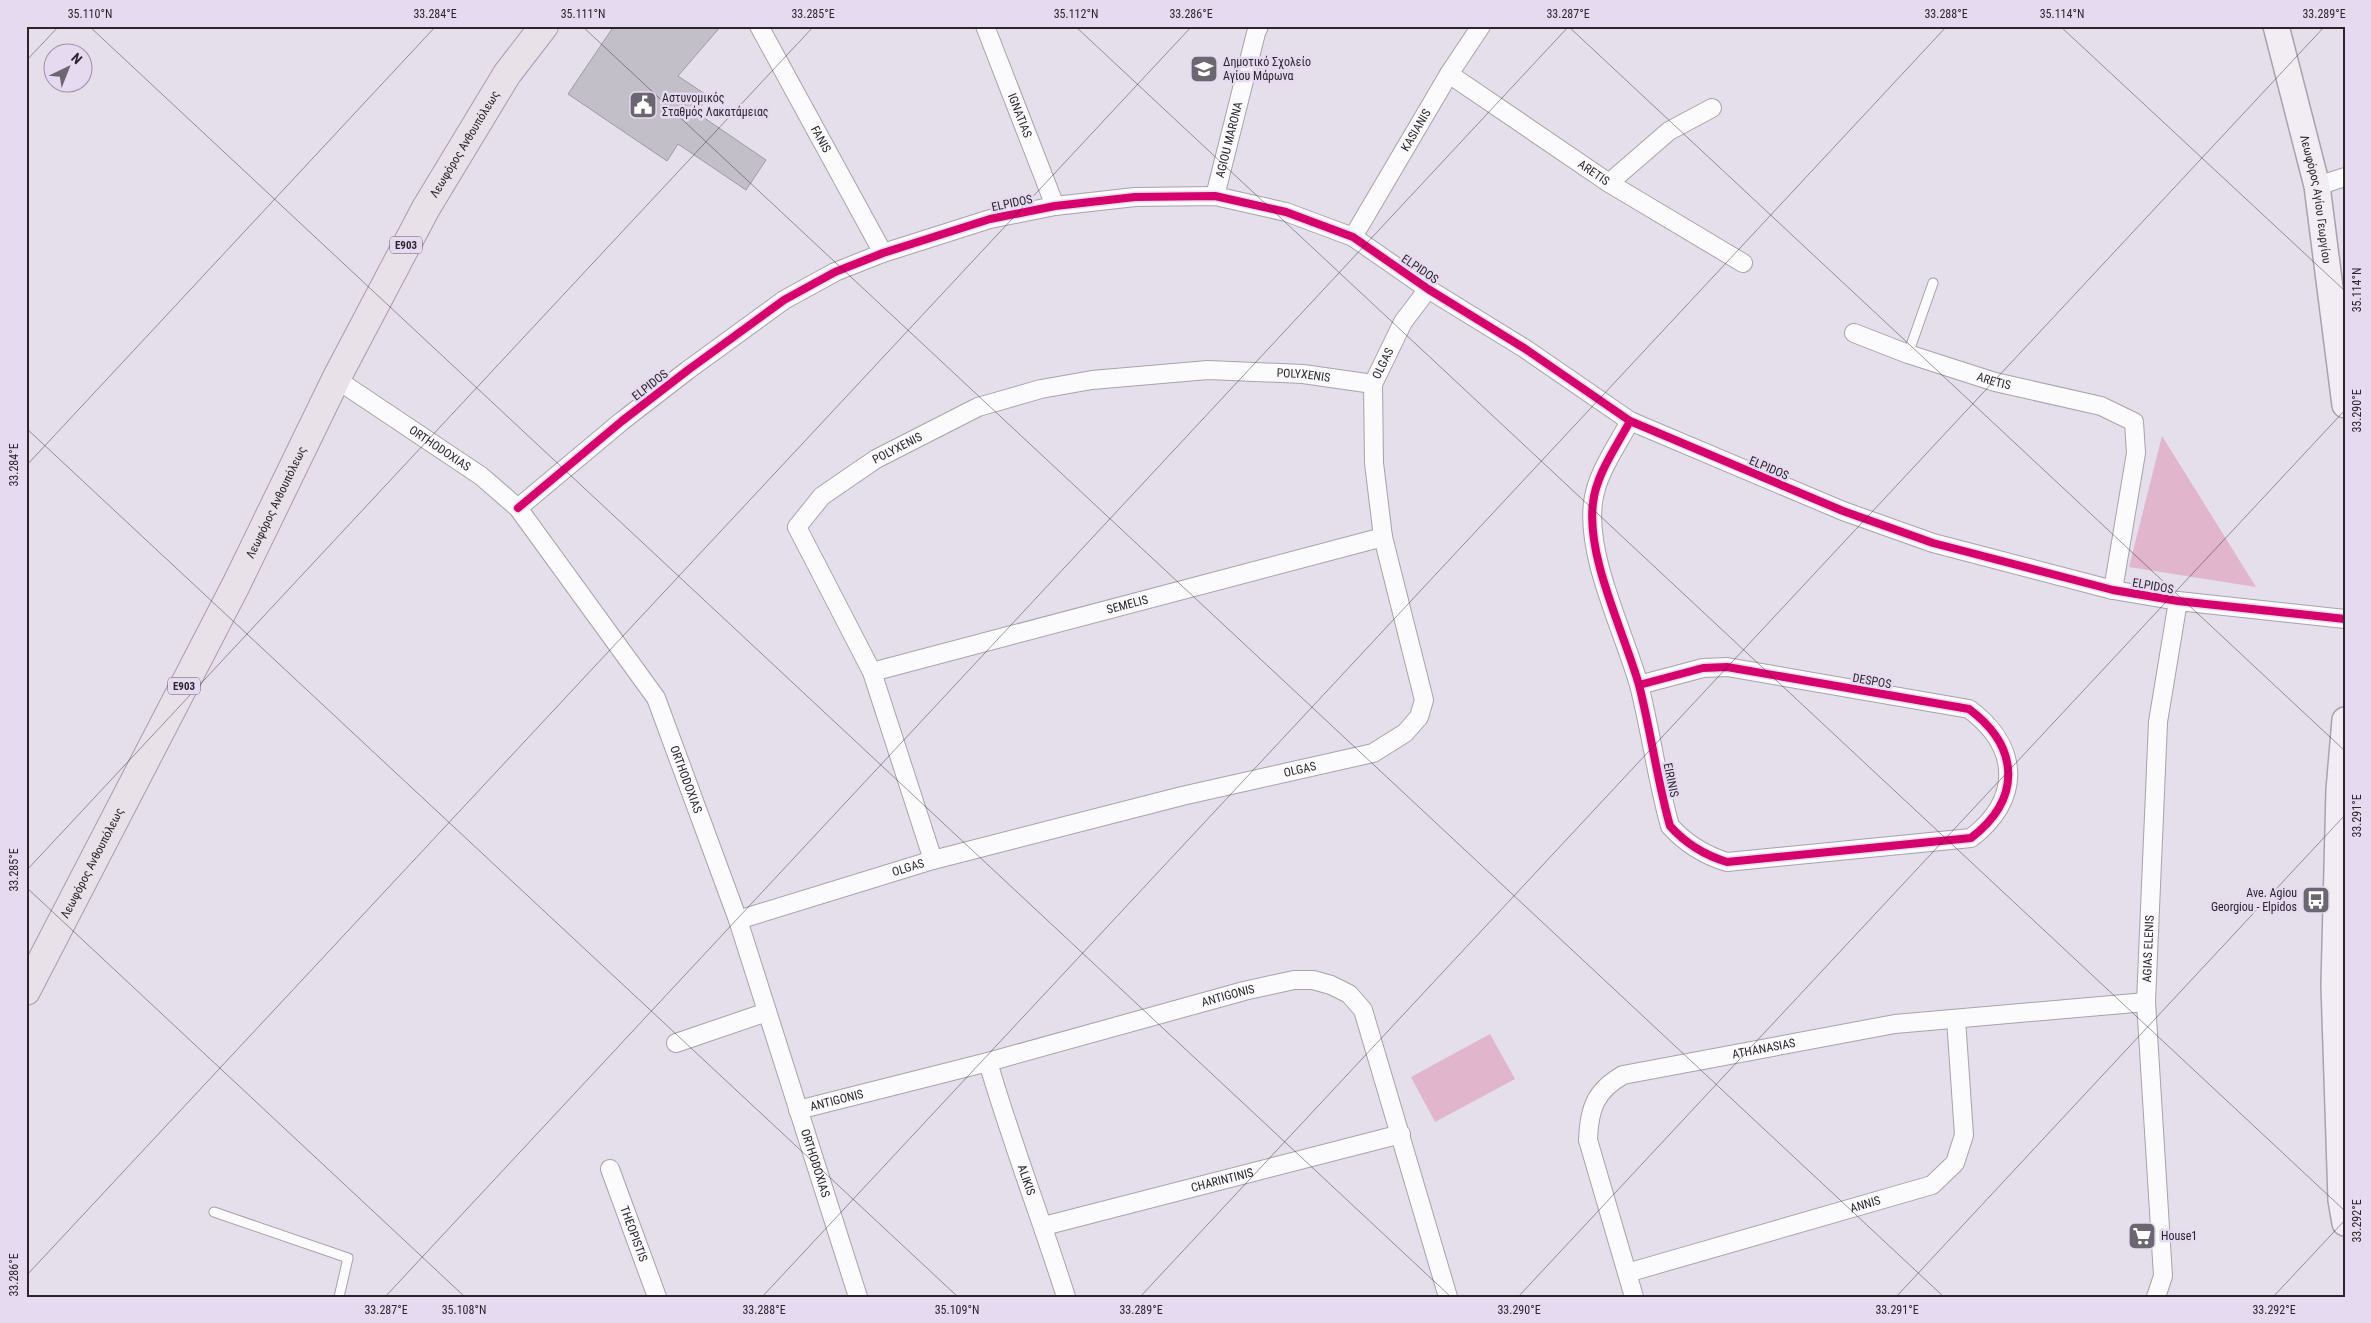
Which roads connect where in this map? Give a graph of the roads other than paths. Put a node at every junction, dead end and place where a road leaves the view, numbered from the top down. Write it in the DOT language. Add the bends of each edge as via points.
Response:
graph roads {
  1 [pos="544,26"];
  2 [pos="759,26"];
  3 [pos="986,26"];
  4 [pos="1259,26"];
  5 [pos="1481,26"];
  6 [pos="2276,26"];
  7 [pos="1449,74"];
  8 [pos="1712,108"];
  9 [pos="2345,177"];
  10 [pos="1610,184"];
  11 [pos="2317,186"];
  12 [pos="1215,196"];
  13 [pos="1055,206"];
  14 [pos="1353,237"];
  15 [pos="883,253"];
  16 [pos="1744,263"];
  17 [pos="1933,283"];
  18 [pos="1428,289"];
  19 [pos="1854,333"];
  20 [pos="1908,354"];
  21 [pos="336,379"];
  22 [pos="1373,384"];
  23 [pos="2345,405"];
  24 [pos="1630,421"];
  25 [pos="518,508"];
  26 [pos="1383,538"];
  27 [pos="2113,590"];
  28 [pos="2178,601"];
  29 [pos="2345,619"];
  30 [pos="872,672"];
  31 [pos="1638,685"];
  32 [pos="2345,720"];
  33 [pos="2342,790"];
  34 [pos="1988,825"];
  35 [pos="933,860"];
  36 [pos="738,920"];
  37 [pos="2339,985"];
  38 [pos="26,991"];
  39 [pos="2146,1002"];
  40 [pos="767,1012"];
  41 [pos="1956,1019"];
  42 [pos="676,1044"];
  43 [pos="988,1062"];
  44 [pos="798,1110"];
  45 [pos="1401,1134"];
  46 [pos="610,1170"];
  47 [pos="214,1212"];
  48 [pos="2345,1223"];
  49 [pos="1044,1226"];
  50 [pos="1627,1272"];
  51 [pos="339,1297"];
  52 [pos="657,1297"];
  53 [pos="858,1297"];
  54 [pos="1066,1297"];
  55 [pos="1448,1297"];
  56 [pos="1634,1297"];
  57 [pos="2156,1297"];
  1 -- 21 [label="main road, Λεωφόρος Ανθουπόλεως / E903" via="507,74 426,208"];
  2 -- 15 [label="street, FANIS"];
  3 -- 13 [label="street, IGNATIAS"];
  4 -- 12 [label="street, AGIOU MARONA"];
  5 -- 7 [label="street, KASIANIS"];
  6 -- 11 [label="main road, Λεωφόρος Αγίου Γεωργίου"];
  7 -- 10 [label="street, ARETIS"];
  7 -- 14 [label="street, KASIANIS"];
  8 -- 10 [label="street" via="1669,131"];
  9 -- 11 [label="street"];
  10 -- 16 [label="street, ARETIS"];
  11 -- 23 [label="main road, Λεωφόρος Αγίου Γεωργίου"];
  12 -- 13 [label="street, ELPIDOS" via="1135,197"];
  12 -- 14 [label="street, ELPIDOS" via="1286,212"];
  13 -- 15 [label="street, ELPIDOS" via="990,219"];
  14 -- 18 [label="street, ELPIDOS"];
  15 -- 25 [label="street, ELPIDOS" via="835,272 784,300 629,416"];
  17 -- 20 [label="lane"];
  18 -- 22 [label="street, OLGAS" via="1403,322"];
  18 -- 24 [label="street, ELPIDOS" via="1524,348"];
  19 -- 20 [label="street, ARETIS"];
  20 -- 27 [label="street, ARETIS" via="1995,382 2101,406 2134,422 2136,453"];
  21 -- 25 [label="street, ORTHODOXIAS" via="481,476"];
  21 -- 38 [label="main road, Λεωφόρος Ανθουπόλεως / E903" via="236,585"];
  22 -- 26 [label="street, OLGAS" via="1374,463"];
  22 -- 30 [label="street, POLYXENIS" via="1303,374 1208,370 1092,380 1041,389 978,407 876,459 822,496 797,527"];
  24 -- 27 [label="street, ELPIDOS" via="1852,514 1933,543"];
  24 -- 31 [label="street, EIRINIS" via="1598,482 1592,520 1595,550"];
  25 -- 36 [label="street, ORTHODOXIAS" via="656,698"];
  26 -- 30 [label="street, SEMELIS"];
  26 -- 35 [label="street, OLGAS" via="1424,700 1419,717 1405,733 1373,753 1182,796"];
  27 -- 28 [label="street, ELPIDOS"];
  28 -- 29 [label="street, ELPIDOS"];
  28 -- 39 [label="street, AGIAS ELENIS" via="2158,722"];
  30 -- 35 [label="street, POLYXENIS"];
  31 -- 34 [label="street, DESPOS" via="1703,668 1727,667 1969,709 1987,723 2004,747 2009,771 2007,790"];
  31 -- 34 [label="street, EIRINIS" via="1670,826 1681,838 1708,856 1727,862 1971,838"];
  32 -- 33 [label="main road"];
  33 -- 37 [label="main road"];
  35 -- 36 [label="street, OLGAS"];
  36 -- 40 [label="street, ORTHODOXIAS"];
  37 -- 48 [label="main road" via="2341,1200"];
  39 -- 41 [label="street, ATHANASIAS"];
  39 -- 57 [label="street, AGIAS ELENIS" via="2163,1276"];
  40 -- 42 [label="street"];
  40 -- 44 [label="street, ORTHODOXIAS"];
  41 -- 50 [label="street, ANNIS" via="1964,1135 1955,1163 1932,1185"];
  41 -- 50 [label="street, ATHANASIAS" via="1895,1024 1772,1046 1623,1075 1607,1084 1595,1100 1589,1117 1588,1140"];
  43 -- 44 [label="street, ANTIGONIS"];
  43 -- 45 [label="street, ANTIGONIS" via="1244,991 1294,980 1313,980 1349,994 1363,1010"];
  43 -- 49 [label="street, ALIKIS" via="1007,1127"];
  44 -- 53 [label="street, ORTHODOXIAS"];
  45 -- 49 [label="street, CHARINTINIS"];
  45 -- 55 [label="street, ANTIGONIS"];
  46 -- 52 [label="street, THEOPISTIS"];
  47 -- 51 [label="lane" via="348,1258"];
  49 -- 54 [label="street, ALIKIS"];
  50 -- 56 [label="street, ATHANASIAS"];
}
